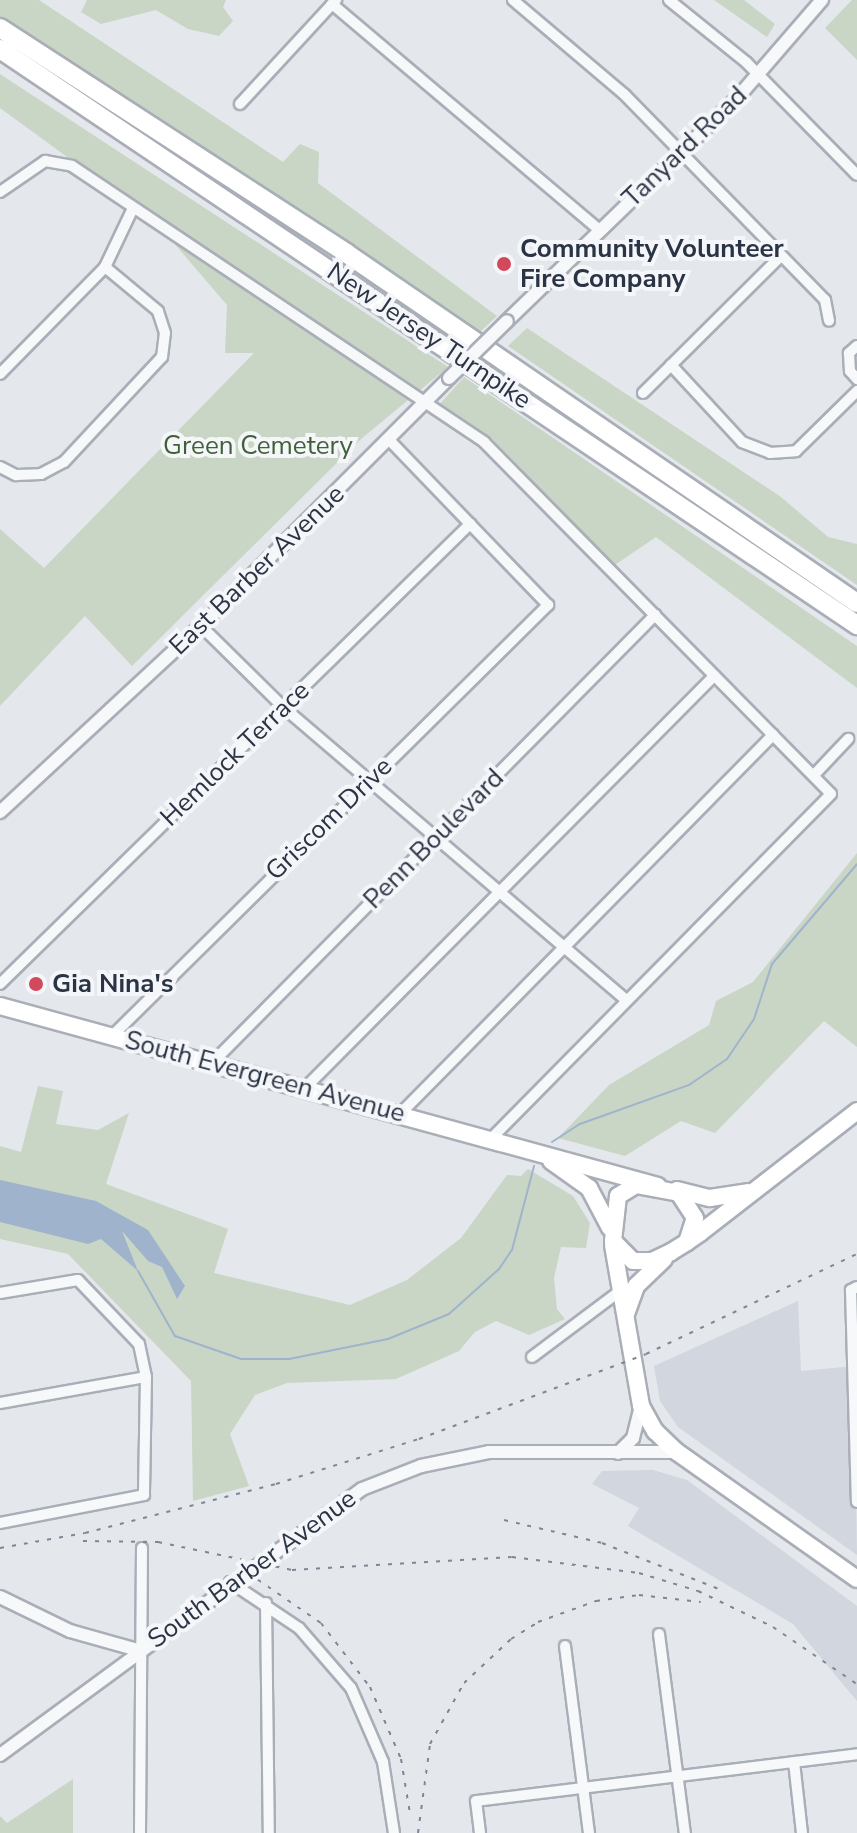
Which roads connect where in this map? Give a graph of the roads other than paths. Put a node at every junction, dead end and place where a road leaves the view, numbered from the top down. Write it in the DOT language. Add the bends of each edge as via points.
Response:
graph roads {
  1 [pos="513,0"];
  2 [pos="669,0"];
  3 [pos="822,0"];
  4 [pos="334,2"];
  5 [pos="0,28"];
  6 [pos="0,49"];
  7 [pos="758,76"];
  8 [pos="240,104"];
  9 [pos="682,152"];
  10 [pos="857,175"];
  11 [pos="0,192"];
  12 [pos="133,208"];
  13 [pos="599,230"];
  14 [pos="781,256"];
  15 [pos="105,267"];
  16 [pos="507,321"];
  17 [pos="829,321"];
  18 [pos="857,346"];
  19 [pos="671,365"];
  20 [pos="0,374"];
  21 [pos="857,379"];
  22 [pos="857,391"];
  23 [pos="643,393"];
  24 [pos="424,404"];
  25 [pos="389,440"];
  26 [pos="0,467"];
  27 [pos="470,524"];
  28 [pos="857,603"];
  29 [pos="655,615"];
  30 [pos="857,625"];
  31 [pos="201,626"];
  32 [pos="714,676"];
  33 [pos="283,707"];
  34 [pos="773,735"];
  35 [pos="848,739"];
  36 [pos="814,775"];
  37 [pos="369,781"];
  38 [pos="0,812"];
  39 [pos="435,838"];
  40 [pos="499,892"];
  41 [pos="563,945"];
  42 [pos="0,984"];
  43 [pos="626,1000"];
  44 [pos="0,1006"];
  45 [pos="113,1035"];
  46 [pos="213,1062"];
  47 [pos="305,1088"];
  48 [pos="857,1111"];
  49 [pos="400,1114"];
  50 [pos="489,1141"];
  51 [pos="529,1150"];
  52 [pos="664,1187"];
  53 [pos="753,1190"];
  54 [pos="612,1238"];
  55 [pos="687,1242"];
  56 [pos="671,1252"];
  57 [pos="854,1289"];
  58 [pos="620,1291"];
  59 [pos="0,1293"];
  60 [pos="625,1321"];
  61 [pos="532,1357"];
  62 [pos="146,1377"];
  63 [pos="0,1403"];
  64 [pos="641,1406"];
  65 [pos="677,1452"];
  66 [pos="618,1453"];
  67 [pos="857,1502"];
  68 [pos="0,1523"];
  69 [pos="142,1548"];
  70 [pos="857,1578"];
  71 [pos="230,1582"];
  72 [pos="0,1597"];
  73 [pos="266,1603"];
  74 [pos="659,1634"];
  75 [pos="565,1646"];
  76 [pos="141,1651"];
  77 [pos="857,1754"];
  78 [pos="0,1755"];
  79 [pos="794,1762"];
  80 [pos="677,1776"];
  81 [pos="583,1788"];
  82 [pos="140,1833"];
  83 [pos="269,1833"];
  84 [pos="394,1833"];
  85 [pos="480,1833"];
  86 [pos="589,1833"];
  87 [pos="685,1833"];
  88 [pos="802,1833"];
  1 -- 9 [label="street" via="624,94"];
  2 -- 7 [label="street"];
  3 -- 7 [label="street, Tanyard Road"];
  4 -- 8 [label="street"];
  4 -- 13 [label="street"];
  5 -- 28 [label="highway, New Jersey Turnpike" via="346,253"];
  6 -- 30 [label="highway, New Jersey Turnpike"];
  7 -- 9 [label="street, Tanyard Road"];
  7 -- 10 [label="street"];
  9 -- 13 [label="street, Tanyard Road"];
  9 -- 14 [label="street"];
  11 -- 12 [label="street" via="53,160 72,166"];
  12 -- 15 [label="street"];
  12 -- 24 [label="street"];
  13 -- 16 [label="street, Tanyard Road"];
  14 -- 17 [label="street" via="825,300"];
  14 -- 19 [label="street"];
  15 -- 20 [label="street"];
  15 -- 26 [label="street" via="158,311 165,333 162,357 64,462 41,474 16,475"];
  16 -- 24 [label="street, East Barber Avenue, bridge"];
  18 -- 21 [label="street" via="849,353 850,371"];
  19 -- 22 [label="street" via="742,442 770,453 796,451"];
  19 -- 23 [label="street"];
  24 -- 25 [label="street, East Barber Avenue"];
  24 -- 29 [label="street" via="484,442"];
  25 -- 27 [label="street"];
  25 -- 31 [label="street, East Barber Avenue"];
  27 -- 33 [label="street, Hemlock Terrace"];
  27 -- 37 [label="street, Griscom Drive" via="548,605"];
  29 -- 32 [label="street"];
  29 -- 39 [label="street, Penn Boulevard"];
  31 -- 33 [label="street"];
  31 -- 38 [label="street, East Barber Avenue"];
  32 -- 34 [label="street"];
  32 -- 40 [label="street"];
  33 -- 37 [label="street"];
  33 -- 42 [label="street, Hemlock Terrace"];
  34 -- 36 [label="street"];
  34 -- 41 [label="street"];
  35 -- 36 [label="street"];
  36 -- 43 [label="street" via="831,794"];
  37 -- 39 [label="street"];
  37 -- 45 [label="street, Griscom Drive"];
  39 -- 40 [label="street"];
  39 -- 46 [label="street, Penn Boulevard"];
  40 -- 41 [label="street"];
  40 -- 47 [label="street"];
  41 -- 43 [label="street"];
  41 -- 49 [label="street"];
  43 -- 50 [label="street"];
  44 -- 45 [label="main road, South Evergreen Avenue"];
  45 -- 46 [label="main road, South Evergreen Avenue"];
  46 -- 47 [label="main road, South Evergreen Avenue"];
  47 -- 49 [label="main road, South Evergreen Avenue"];
  48 -- 53 [label="main road"];
  49 -- 50 [label="main road, South Evergreen Avenue"];
  50 -- 51 [label="main road, South Evergreen Avenue"];
  51 -- 52 [label="main road, South Evergreen Avenue"];
  51 -- 54 [label="main road, South Evergreen Avenue" via="581,1180 597,1197"];
  52 -- 53 [label="main road, South Evergreen Avenue" via="710,1198"];
  52 -- 54 [label="main road" via="630,1186 621,1192"];
  52 -- 55 [label="main road" via="684,1196 694,1211"];
  53 -- 55 [label="main road"];
  54 -- 56 [label="main road" via="623,1256 639,1263"];
  54 -- 58 [label="main road, South Evergreen Avenue"];
  55 -- 56 [label="main road"];
  56 -- 60 [label="main road" via="636,1286"];
  57 -- 67 [label="street"];
  58 -- 60 [label="main road, South Evergreen Avenue"];
  58 -- 61 [label="street"];
  59 -- 62 [label="street" via="78,1280 139,1344"];
  60 -- 64 [label="main road, South Evergreen Avenue"];
  62 -- 63 [label="street"];
  62 -- 68 [label="street" via="144,1495"];
  64 -- 65 [label="main road, South Evergreen Avenue" via="655,1431"];
  64 -- 66 [label="street" via="633,1438"];
  65 -- 66 [label="street, South Barber Avenue"];
  65 -- 70 [label="main road, South Evergreen Avenue"];
  66 -- 71 [label="street, South Barber Avenue" via="489,1452 398,1473 328,1511"];
  69 -- 76 [label="street"];
  71 -- 73 [label="street"];
  71 -- 76 [label="street, South Barber Avenue"];
  72 -- 76 [label="street" via="70,1631"];
  73 -- 83 [label="street"];
  73 -- 84 [label="street" via="309,1637 364,1710 389,1785"];
  74 -- 80 [label="street"];
  75 -- 81 [label="street"];
  76 -- 78 [label="street, South Barber Avenue"];
  76 -- 82 [label="street"];
  77 -- 79 [label="street"];
  79 -- 80 [label="street"];
  79 -- 88 [label="street"];
  80 -- 81 [label="street"];
  80 -- 87 [label="street"];
  81 -- 85 [label="street" via="476,1801"];
  81 -- 86 [label="street"];
}
